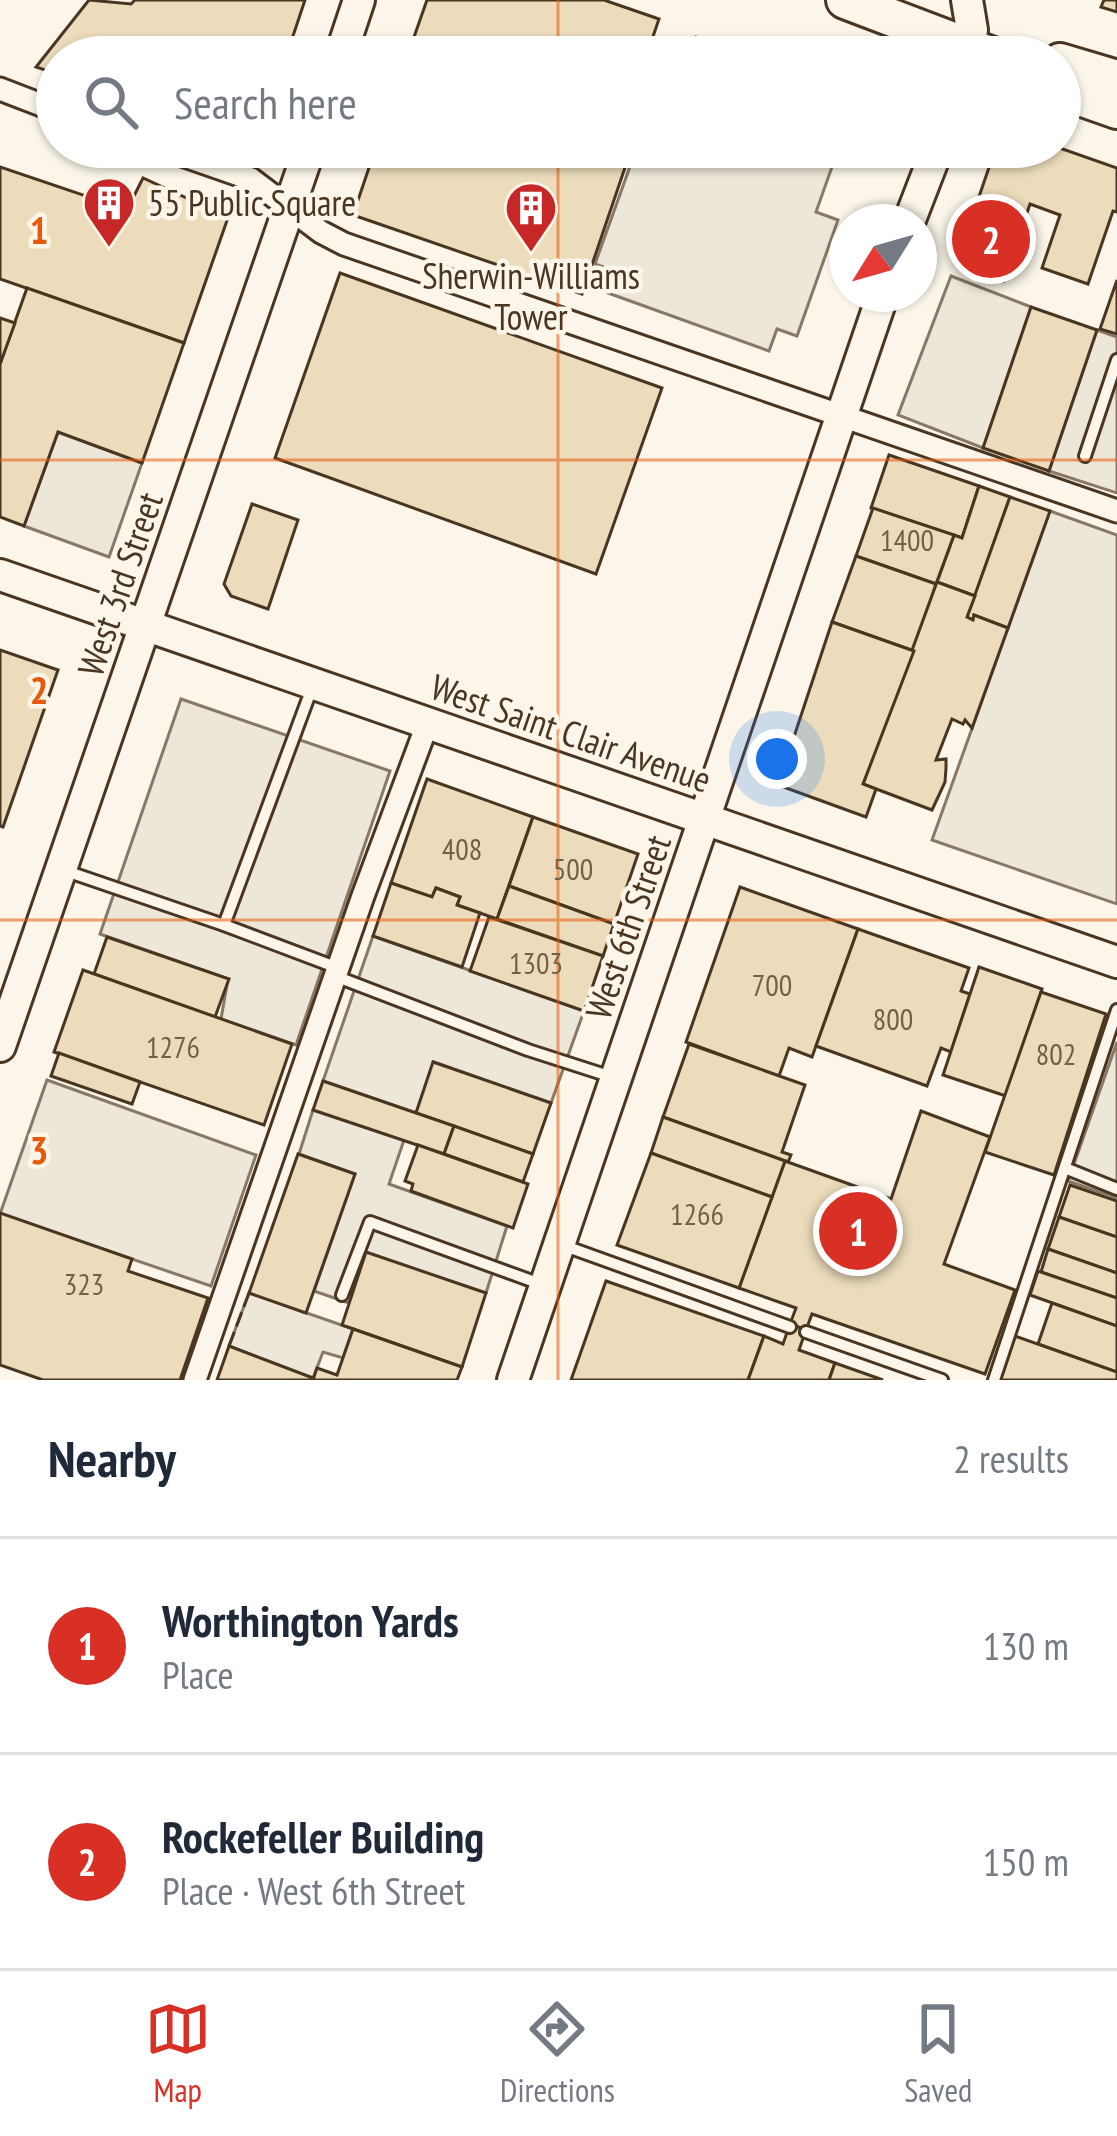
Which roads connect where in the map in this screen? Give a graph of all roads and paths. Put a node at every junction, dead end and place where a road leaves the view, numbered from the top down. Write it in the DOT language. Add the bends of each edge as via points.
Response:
graph roads {
  1 [pos="359,0"];
  2 [pos="845,0"];
  3 [pos="967,0"];
  4 [pos="347,36"];
  5 [pos="933,36"];
  6 [pos="973,36"];
  7 [pos="1081,68"];
  8 [pos="1117,79"];
  9 [pos="0,89"];
  10 [pos="1081,97"];
  11 [pos="36,103"];
  12 [pos="1117,110"];
  13 [pos="219,168"];
  14 [pos="303,168"];
  15 [pos="930,168"];
  16 [pos="916,204"];
  17 [pos="290,208"];
  18 [pos="876,312"];
  19 [pos="1117,360"];
  20 [pos="840,412"];
  21 [pos="1085,456"];
  22 [pos="1117,511"];
  23 [pos="0,575"];
  24 [pos="146,627"];
  25 [pos="313,685"];
  26 [pos="427,725"];
  27 [pos="705,822"];
  28 [pos="62,869"];
  29 [pos="224,925"];
  30 [pos="1117,962"];
  31 [pos="336,972"];
  32 [pos="1117,1010"];
  33 [pos="0,1046"];
  34 [pos="618,1078"];
  35 [pos="1065,1168"];
  36 [pos="1117,1189"];
  37 [pos="562,1245"];
  38 [pos="547,1286"];
  39 [pos="342,1294"];
  40 [pos="790,1327"];
  41 [pos="806,1332"];
  42 [pos="195,1380"];
  43 [pos="514,1380"];
  44 [pos="942,1380"];
  45 [pos="994,1380"];
  1 -- 4 [label="street"];
  2 -- 5 [label="main road"];
  3 -- 6 [label="street"];
  7 -- 8 [label="main road"];
  9 -- 11 [label="street"];
  10 -- 12 [label="main road"];
  13 -- 17 [label="street" via="251,179"];
  14 -- 17 [label="street, West 3rd Street"];
  15 -- 16 [label="street"];
  17 -- 20 [label="street" via="344,244"];
  17 -- 24 [label="street, West 3rd Street"];
  18 -- 20 [label="street, West 6th Street"];
  19 -- 21 [label="lane"];
  20 -- 22 [label="street"];
  20 -- 27 [label="street, West 6th Street"];
  23 -- 24 [label="street, West Saint Clair Avenue"];
  24 -- 25 [label="street, West Saint Clair Avenue"];
  24 -- 28 [label="street, West 3rd Street"];
  25 -- 26 [label="street, West Saint Clair Avenue"];
  25 -- 29 [label="lane"];
  26 -- 27 [label="street, West Saint Clair Avenue"];
  26 -- 31 [label="street"];
  27 -- 30 [label="street, West Saint Clair Avenue"];
  27 -- 34 [label="street, West 6th Street"];
  28 -- 29 [label="lane"];
  28 -- 33 [label="street, West 3rd Street"];
  29 -- 31 [label="lane"];
  31 -- 34 [label="lane"];
  31 -- 42 [label="street"];
  32 -- 35 [label="lane"];
  34 -- 37 [label="street, West 6th Street"];
  35 -- 36 [label="lane"];
  35 -- 45 [label="lane"];
  37 -- 38 [label="street, West 6th Street"];
  37 -- 40 [label="lane"];
  38 -- 39 [label="lane" via="370,1222"];
  38 -- 43 [label="street, West 6th Street"];
  41 -- 44 [label="lane"];
}
